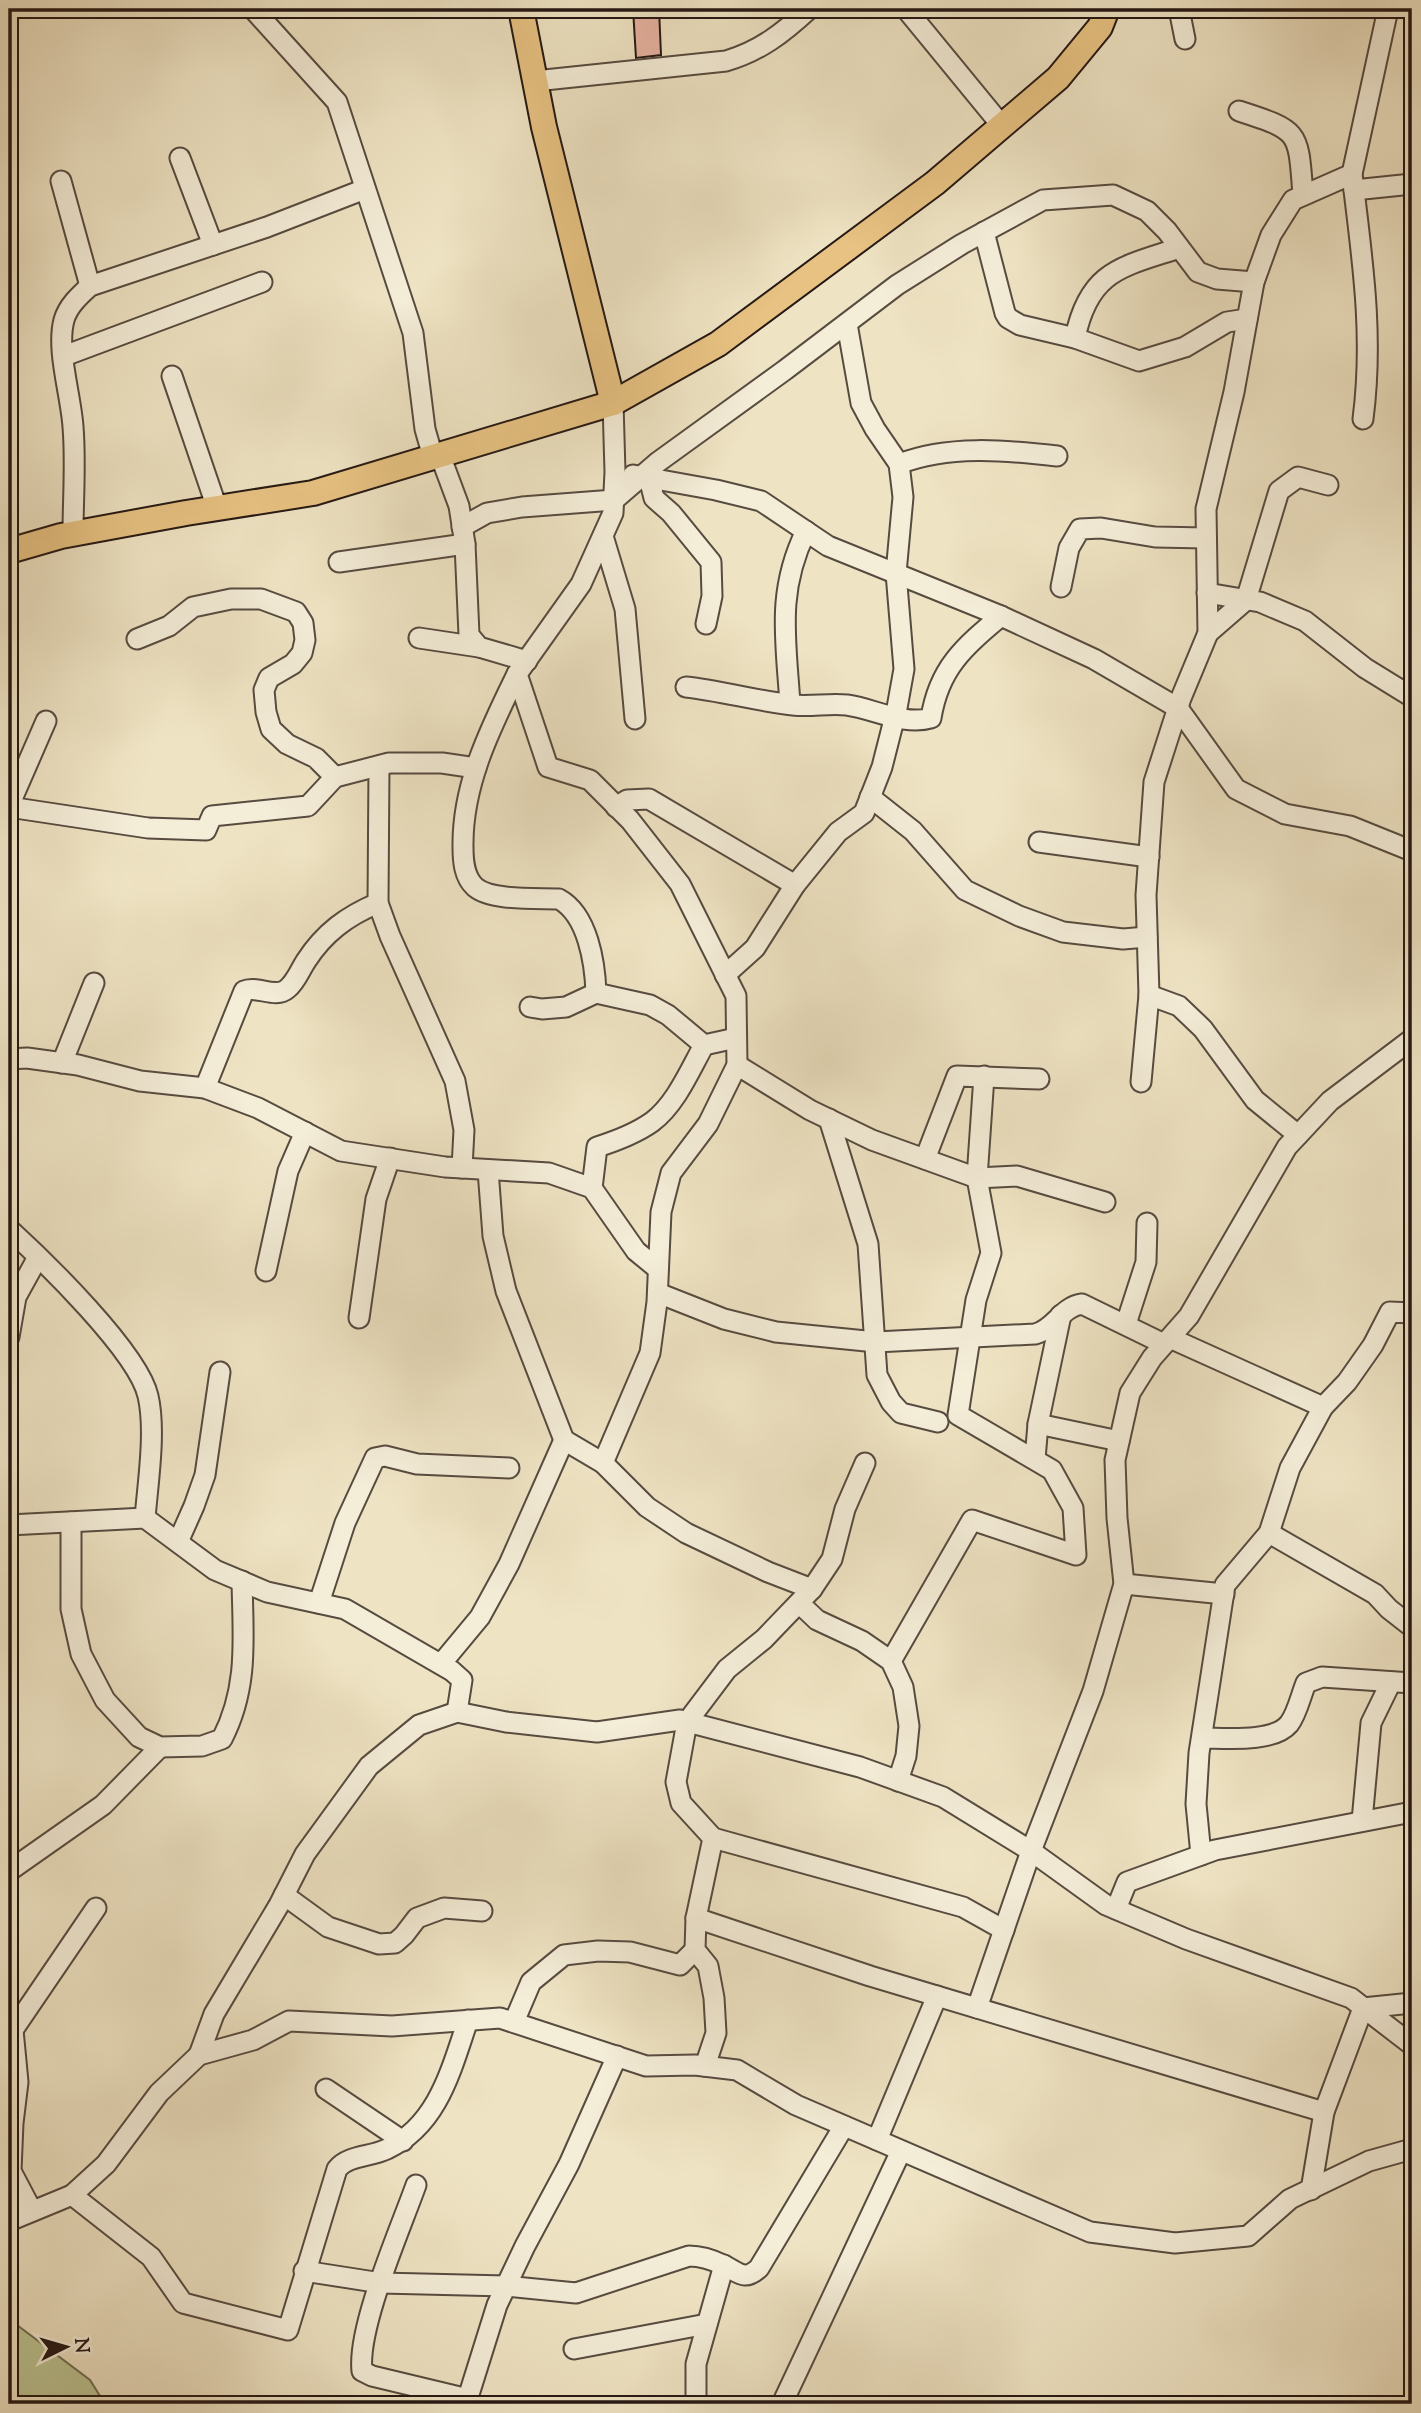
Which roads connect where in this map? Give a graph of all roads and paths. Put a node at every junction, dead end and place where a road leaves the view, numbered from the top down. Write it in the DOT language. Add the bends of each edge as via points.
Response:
graph roads {
  1 [pos="253,9"];
  2 [pos="521,9"];
  3 [pos="808,9"];
  4 [pos="906,9"];
  5 [pos="1107,9"];
  6 [pos="1179,9"];
  7 [pos="1388,9"];
  8 [pos="1185,40"];
  9 [pos="535,81"];
  10 [pos="1239,111"];
  11 [pos="1002,126"];
  12 [pos="180,158"];
  13 [pos="61,181"];
  14 [pos="1353,182"];
  15 [pos="1412,184"];
  16 [pos="366,189"];
  17 [pos="1303,195"];
  18 [pos="984,232"];
  19 [pos="213,245"];
  20 [pos="1180,248"];
  21 [pos="262,282"];
  22 [pos="1254,282"];
  23 [pos="90,286"];
  24 [pos="1247,319"];
  25 [pos="847,324"];
  26 [pos="1075,338"];
  27 [pos="64,356"];
  28 [pos="172,376"];
  29 [pos="613,403"];
  30 [pos="1363,419"];
  31 [pos="436,456"];
  32 [pos="1057,456"];
  33 [pos="898,464"];
  34 [pos="615,472"];
  35 [pos="645,477"];
  36 [pos="1328,485"];
  37 [pos="614,500"];
  38 [pos="217,508"];
  39 [pos="806,531"];
  40 [pos="73,534"];
  41 [pos="463,536"];
  42 [pos="603,536"];
  43 [pos="1206,538"];
  44 [pos="9,551"];
  45 [pos="339,562"];
  46 [pos="896,573"];
  47 [pos="1061,587"];
  48 [pos="1207,593"];
  49 [pos="1246,600"];
  50 [pos="1001,616"];
  51 [pos="706,624"];
  52 [pos="1208,633"];
  53 [pos="419,638"];
  54 [pos="137,639"];
  55 [pos="479,647"];
  56 [pos="522,668"];
  57 [pos="686,687"];
  58 [pos="1412,697"];
  59 [pos="790,704"];
  60 [pos="1178,708"];
  61 [pos="895,717"];
  62 [pos="635,719"];
  63 [pos="46,721"];
  64 [pos="379,766"];
  65 [pos="476,768"];
  66 [pos="335,777"];
  67 [pos="870,797"];
  68 [pos="9,806"];
  69 [pos="616,807"];
  70 [pos="1039,842"];
  71 [pos="1412,851"];
  72 [pos="1149,858"];
  73 [pos="795,885"];
  74 [pos="378,903"];
  75 [pos="1147,937"];
  76 [pos="725,975"];
  77 [pos="94,983"];
  78 [pos="596,993"];
  79 [pos="1149,995"];
  80 [pos="530,1007"];
  81 [pos="736,1038"];
  82 [pos="1412,1039"];
  83 [pos="704,1045"];
  84 [pos="9,1059"];
  85 [pos="62,1063"];
  86 [pos="737,1065"];
  87 [pos="984,1076"];
  88 [pos="1040,1079"];
  89 [pos="1141,1082"];
  90 [pos="205,1088"];
  91 [pos="829,1119"];
  92 [pos="304,1132"];
  93 [pos="1298,1135"];
  94 [pos="390,1158"];
  95 [pos="925,1159"];
  96 [pos="462,1168"];
  97 [pos="488,1170"];
  98 [pos="977,1178"];
  99 [pos="592,1188"];
  100 [pos="1105,1202"];
  101 [pos="1147,1223"];
  102 [pos="9,1229"];
  103 [pos="38,1257"];
  104 [pos="658,1269"];
  105 [pos="266,1271"];
  106 [pos="658,1293"];
  107 [pos="1412,1313"];
  108 [pos="1061,1314"];
  109 [pos="359,1318"];
  110 [pos="1126,1324"];
  111 [pos="9,1337"];
  112 [pos="970,1337"];
  113 [pos="1167,1341"];
  114 [pos="876,1342"];
  115 [pos="220,1371"];
  116 [pos="1323,1407"];
  117 [pos="938,1422"];
  118 [pos="1038,1424"];
  119 [pos="564,1440"];
  120 [pos="1119,1441"];
  121 [pos="1035,1460"];
  122 [pos="604,1463"];
  123 [pos="865,1463"];
  124 [pos="509,1468"];
  125 [pos="145,1518"];
  126 [pos="71,1522"];
  127 [pos="9,1525"];
  128 [pos="1269,1533"];
  129 [pos="178,1542"];
  130 [pos="242,1581"];
  131 [pos="1124,1584"];
  132 [pos="1224,1594"];
  133 [pos="806,1596"];
  134 [pos="319,1603"];
  135 [pos="1412,1627"];
  136 [pos="891,1661"];
  137 [pos="441,1664"];
  138 [pos="1391,1682"];
  139 [pos="1412,1683"];
  140 [pos="457,1712"];
  141 [pos="687,1722"];
  142 [pos="1202,1738"];
  143 [pos="160,1747"];
  144 [pos="898,1781"];
  145 [pos="1412,1812"];
  146 [pos="1362,1821"];
  147 [pos="713,1838"];
  148 [pos="1031,1850"];
  149 [pos="1202,1855"];
  150 [pos="9,1871"];
  151 [pos="284,1895"];
  152 [pos="96,1908"];
  153 [pos="1116,1909"];
  154 [pos="482,1911"];
  155 [pos="696,1918"];
  156 [pos="1004,1930"];
  157 [pos="695,1950"];
  158 [pos="937,1996"];
  159 [pos="1412,2003"];
  160 [pos="977,2008"];
  161 [pos="1363,2008"];
  162 [pos="468,2020"];
  163 [pos="514,2022"];
  164 [pos="11,2023"];
  165 [pos="1412,2045"];
  166 [pos="199,2055"];
  167 [pos="617,2056"];
  168 [pos="705,2066"];
  169 [pos="326,2089"];
  170 [pos="1324,2112"];
  171 [pos="844,2126"];
  172 [pos="877,2140"];
  173 [pos="403,2141"];
  174 [pos="1412,2149"];
  175 [pos="901,2151"];
  176 [pos="416,2185"];
  177 [pos="1311,2190"];
  178 [pos="72,2194"];
  179 [pos="32,2211"];
  180 [pos="9,2221"];
  181 [pos="724,2265"];
  182 [pos="304,2271"];
  183 [pos="381,2283"];
  184 [pos="506,2286"];
  185 [pos="707,2324"];
  186 [pos="574,2349"];
  187 [pos="467,2402"];
  188 [pos="696,2404"];
  189 [pos="782,2404"];
  1 -- 16 [label="street" via="337,102"];
  2 -- 9 [label="main road"];
  3 -- 9 [label="street" via="781,35 749,54 726,61"];
  4 -- 11 [label="street"];
  5 -- 11 [label="main road" via="1100,27 1058,78"];
  6 -- 8 [label="street"];
  7 -- 14 [label="street"];
  9 -- 29 [label="main road"];
  10 -- 17 [label="street" via="1280,125 1292,136 1300,153"];
  11 -- 29 [label="main road" via="935,183 718,344"];
  12 -- 19 [label="street"];
  13 -- 23 [label="street"];
  14 -- 15 [label="street"];
  14 -- 17 [label="street"];
  14 -- 30 [label="street" via="1369,346"];
  16 -- 19 [label="street"];
  16 -- 31 [label="street" via="413,333 425,429"];
  17 -- 22 [label="street" via="1293,200 1270,235"];
  18 -- 20 [label="street" via="1043,200 1113,195 1147,211"];
  18 -- 25 [label="street" via="897,285"];
  18 -- 26 [label="street" via="1008,318"];
  19 -- 23 [label="street"];
  20 -- 22 [label="street" via="1198,272 1217,279"];
  20 -- 26 [label="street" via="1121,268 1098,283"];
  21 -- 27 [label="street"];
  22 -- 24 [label="street"];
  23 -- 27 [label="street" via="68,310 63,323"];
  24 -- 26 [label="street" via="1227,322 1185,347 1139,361"];
  24 -- 43 [label="street" via="1206,509"];
  25 -- 33 [label="street" via="861,403"];
  25 -- 35 [label="street" via="658,462"];
  27 -- 40 [label="street" via="73,427"];
  28 -- 38 [label="street"];
  29 -- 31 [label="main road"];
  29 -- 34 [label="street"];
  31 -- 38 [label="main road" via="313,493"];
  31 -- 41 [label="street" via="459,506"];
  32 -- 33 [label="street" via="999,450 920,456"];
  33 -- 46 [label="street" via="903,497"];
  34 -- 35 [label="street"];
  34 -- 37 [label="street"];
  35 -- 37 [label="street"];
  35 -- 39 [label="street" via="761,501"];
  35 -- 51 [label="street" via="654,498 711,562 712,596"];
  36 -- 49 [label="street" via="1298,477 1279,491"];
  37 -- 41 [label="street" via="487,513"];
  37 -- 42 [label="street"];
  38 -- 40 [label="main road"];
  39 -- 46 [label="street" via="828,546"];
  39 -- 59 [label="street" via="788,578 784,607"];
  40 -- 44 [label="main road"];
  41 -- 45 [label="street"];
  41 -- 55 [label="street" via="469,635"];
  42 -- 56 [label="street" via="581,584"];
  42 -- 62 [label="street" via="625,608"];
  43 -- 47 [label="street" via="1080,529 1069,548"];
  43 -- 48 [label="street"];
  46 -- 50 [label="street"];
  46 -- 61 [label="street" via="904,669"];
  48 -- 49 [label="street"];
  48 -- 52 [label="street"];
  49 -- 52 [label="street"];
  49 -- 58 [label="street" via="1305,621 1365,668"];
  50 -- 60 [label="street" via="1094,659"];
  50 -- 61 [label="street" via="947,668 934,697 931,718 917,722"];
  52 -- 60 [label="street"];
  53 -- 55 [label="street"];
  54 -- 66 [label="street" via="169,626 194,607 231,599 261,599 296,612 303,623 302,653 269,678 264,690 266,712 271,729 316,758"];
  55 -- 56 [label="street"];
  56 -- 65 [label="street"];
  56 -- 69 [label="street" via="548,767 590,780"];
  57 -- 59 [label="street"];
  59 -- 61 [label="street" via="846,705"];
  60 -- 71 [label="street" via="1236,789 1285,814 1350,826"];
  60 -- 72 [label="street" via="1154,782"];
  61 -- 67 [label="street"];
  63 -- 68 [label="street"];
  64 -- 65 [label="street" via="442,763"];
  64 -- 66 [label="street"];
  64 -- 74 [label="street"];
  65 -- 78 [label="street" via="462,818 466,874 488,895 559,899 568,904 595,963"];
  66 -- 68 [label="street" via="307,806 212,816 206,830 148,828"];
  67 -- 73 [label="street" via="864,813 838,832"];
  67 -- 75 [label="street" via="914,831 965,890 1063,932"];
  69 -- 73 [label="street" via="628,800 649,799"];
  69 -- 76 [label="street" via="680,884"];
  70 -- 72 [label="street"];
  72 -- 75 [label="street"];
  73 -- 76 [label="street" via="755,948"];
  74 -- 90 [label="street" via="332,928 288,989 281,993 244,991"];
  74 -- 96 [label="street" via="455,1081 464,1130"];
  75 -- 79 [label="street"];
  76 -- 81 [label="street" via="736,996"];
  77 -- 85 [label="street"];
  78 -- 80 [label="street" via="566,1007"];
  78 -- 83 [label="street" via="650,1005"];
  79 -- 89 [label="street"];
  79 -- 93 [label="street" via="1179,1006 1203,1029 1255,1100"];
  81 -- 83 [label="street"];
  81 -- 86 [label="street"];
  82 -- 93 [label="street" via="1331,1101"];
  83 -- 99 [label="street" via="675,1096 654,1121 597,1147"];
  84 -- 85 [label="street"];
  85 -- 90 [label="street" via="141,1081"];
  86 -- 91 [label="street"];
  86 -- 104 [label="street" via="708,1124 671,1173 661,1212"];
  87 -- 88 [label="street"];
  87 -- 95 [label="street" via="957,1076"];
  87 -- 98 [label="street"];
  90 -- 92 [label="street"];
  91 -- 95 [label="street"];
  91 -- 114 [label="street" via="868,1244"];
  92 -- 94 [label="street" via="341,1151"];
  92 -- 105 [label="street" via="288,1171"];
  93 -- 113 [label="street" via="1189,1316"];
  94 -- 96 [label="street"];
  94 -- 109 [label="street" via="376,1199"];
  95 -- 98 [label="street"];
  96 -- 97 [label="street"];
  97 -- 99 [label="street" via="549,1173"];
  97 -- 119 [label="street" via="493,1236 506,1291"];
  98 -- 100 [label="street" via="1017,1176"];
  98 -- 112 [label="street" via="990,1253"];
  99 -- 104 [label="street" via="636,1251"];
  101 -- 110 [label="street" via="1146,1262"];
  102 -- 103 [label="street"];
  103 -- 111 [label="street" via="16,1297"];
  103 -- 125 [label="street" via="132,1361 148,1395 151,1446"];
  104 -- 106 [label="street"];
  106 -- 114 [label="street" via="724,1320 776,1332"];
  106 -- 122 [label="street" via="650,1353"];
  107 -- 116 [label="street" via="1390,1312 1367,1354"];
  108 -- 110 [label="street" via="1082,1304"];
  108 -- 112 [label="street" via="1045,1332"];
  108 -- 118 [label="street"];
  110 -- 113 [label="street"];
  112 -- 114 [label="street"];
  112 -- 121 [label="street" via="958,1415"];
  113 -- 116 [label="street"];
  113 -- 120 [label="street" via="1130,1393"];
  114 -- 117 [label="street" via="877,1375 891,1402 901,1413"];
  115 -- 129 [label="street" via="205,1475"];
  116 -- 128 [label="street" via="1290,1468"];
  118 -- 120 [label="street"];
  118 -- 121 [label="street"];
  119 -- 122 [label="street"];
  119 -- 137 [label="street" via="514,1555 481,1617"];
  120 -- 131 [label="street" via="1115,1460"];
  121 -- 136 [label="street" via="1052,1470 1073,1508 1076,1555 972,1520"];
  122 -- 133 [label="street" via="647,1507 685,1533 768,1572"];
  123 -- 133 [label="street" via="845,1509 832,1559"];
  124 -- 134 [label="street" via="375,1458 345,1523"];
  125 -- 126 [label="street"];
  125 -- 129 [label="street"];
  126 -- 127 [label="street"];
  126 -- 143 [label="street" via="71,1609 81,1654 105,1700 139,1738"];
  128 -- 132 [label="street" via="1225,1585"];
  128 -- 135 [label="street" via="1375,1594"];
  129 -- 130 [label="street" via="215,1570"];
  130 -- 134 [label="street" via="267,1592"];
  130 -- 143 [label="street" via="245,1657 234,1717 222,1738 202,1746"];
  131 -- 132 [label="street"];
  131 -- 148 [label="street" via="1093,1691"];
  132 -- 142 [label="street"];
  133 -- 136 [label="street" via="817,1620"];
  133 -- 141 [label="street" via="727,1669"];
  134 -- 137 [label="street" via="345,1609"];
  136 -- 144 [label="street" via="903,1687 909,1726"];
  137 -- 140 [label="street" via="462,1680"];
  138 -- 139 [label="street"];
  138 -- 142 [label="street" via="1314,1679 1306,1683 1290,1723 1282,1729 1253,1738"];
  138 -- 146 [label="street" via="1371,1723"];
  140 -- 141 [label="street" via="597,1731"];
  140 -- 151 [label="street" via="419,1725 369,1766 305,1854"];
  141 -- 144 [label="street"];
  141 -- 147 [label="street" via="676,1782 681,1803"];
  142 -- 149 [label="street" via="1196,1804"];
  143 -- 150 [label="street" via="103,1805"];
  144 -- 148 [label="street" via="943,1797"];
  145 -- 146 [label="street"];
  146 -- 149 [label="street"];
  147 -- 155 [label="street"];
  147 -- 156 [label="street" via="963,1907"];
  148 -- 153 [label="street"];
  148 -- 156 [label="street"];
  149 -- 153 [label="street" via="1127,1882"];
  151 -- 154 [label="street" via="328,1927 379,1944 395,1943 417,1918 444,1908"];
  151 -- 166 [label="street" via="215,2014"];
  152 -- 164 [label="street"];
  153 -- 161 [label="street" via="1351,1998"];
  155 -- 157 [label="street"];
  155 -- 158 [label="street"];
  156 -- 160 [label="street"];
  157 -- 163 [label="street" via="680,1965 630,1952 564,1955 531,1982"];
  157 -- 168 [label="street" via="708,1966 714,1998 716,2033"];
  158 -- 160 [label="street"];
  158 -- 172 [label="street"];
  159 -- 161 [label="street"];
  160 -- 170 [label="street"];
  161 -- 165 [label="street"];
  161 -- 170 [label="street"];
  162 -- 163 [label="street"];
  162 -- 166 [label="street" via="392,2026 289,2021 253,2040"];
  162 -- 173 [label="street" via="444,2091"];
  163 -- 167 [label="street"];
  164 -- 179 [label="street" via="18,2082 11,2171"];
  166 -- 178 [label="street" via="159,2093 106,2164"];
  167 -- 168 [label="street" via="646,2066"];
  167 -- 184 [label="street" via="569,2164"];
  168 -- 171 [label="street" via="737,2070 796,2105"];
  169 -- 173 [label="street"];
  170 -- 177 [label="street"];
  171 -- 172 [label="street"];
  171 -- 181 [label="street" via="759,2267 745,2276"];
  172 -- 175 [label="street"];
  173 -- 182 [label="street" via="339,2166"];
  174 -- 177 [label="street" via="1369,2161"];
  175 -- 177 [label="street" via="1090,2232 1175,2243 1248,2236 1290,2199"];
  175 -- 189 [label="street"];
  176 -- 183 [label="street"];
  178 -- 179 [label="street"];
  178 -- 182 [label="street" via="151,2257 183,2303 288,2330"];
  179 -- 180 [label="street"];
  181 -- 184 [label="street" via="689,2256 576,2293"];
  181 -- 185 [label="street"];
  182 -- 183 [label="street"];
  183 -- 184 [label="street"];
  183 -- 187 [label="street" via="362,2347 362,2371"];
  184 -- 187 [label="street"];
  185 -- 186 [label="street"];
  185 -- 188 [label="street" via="696,2364"];
}
